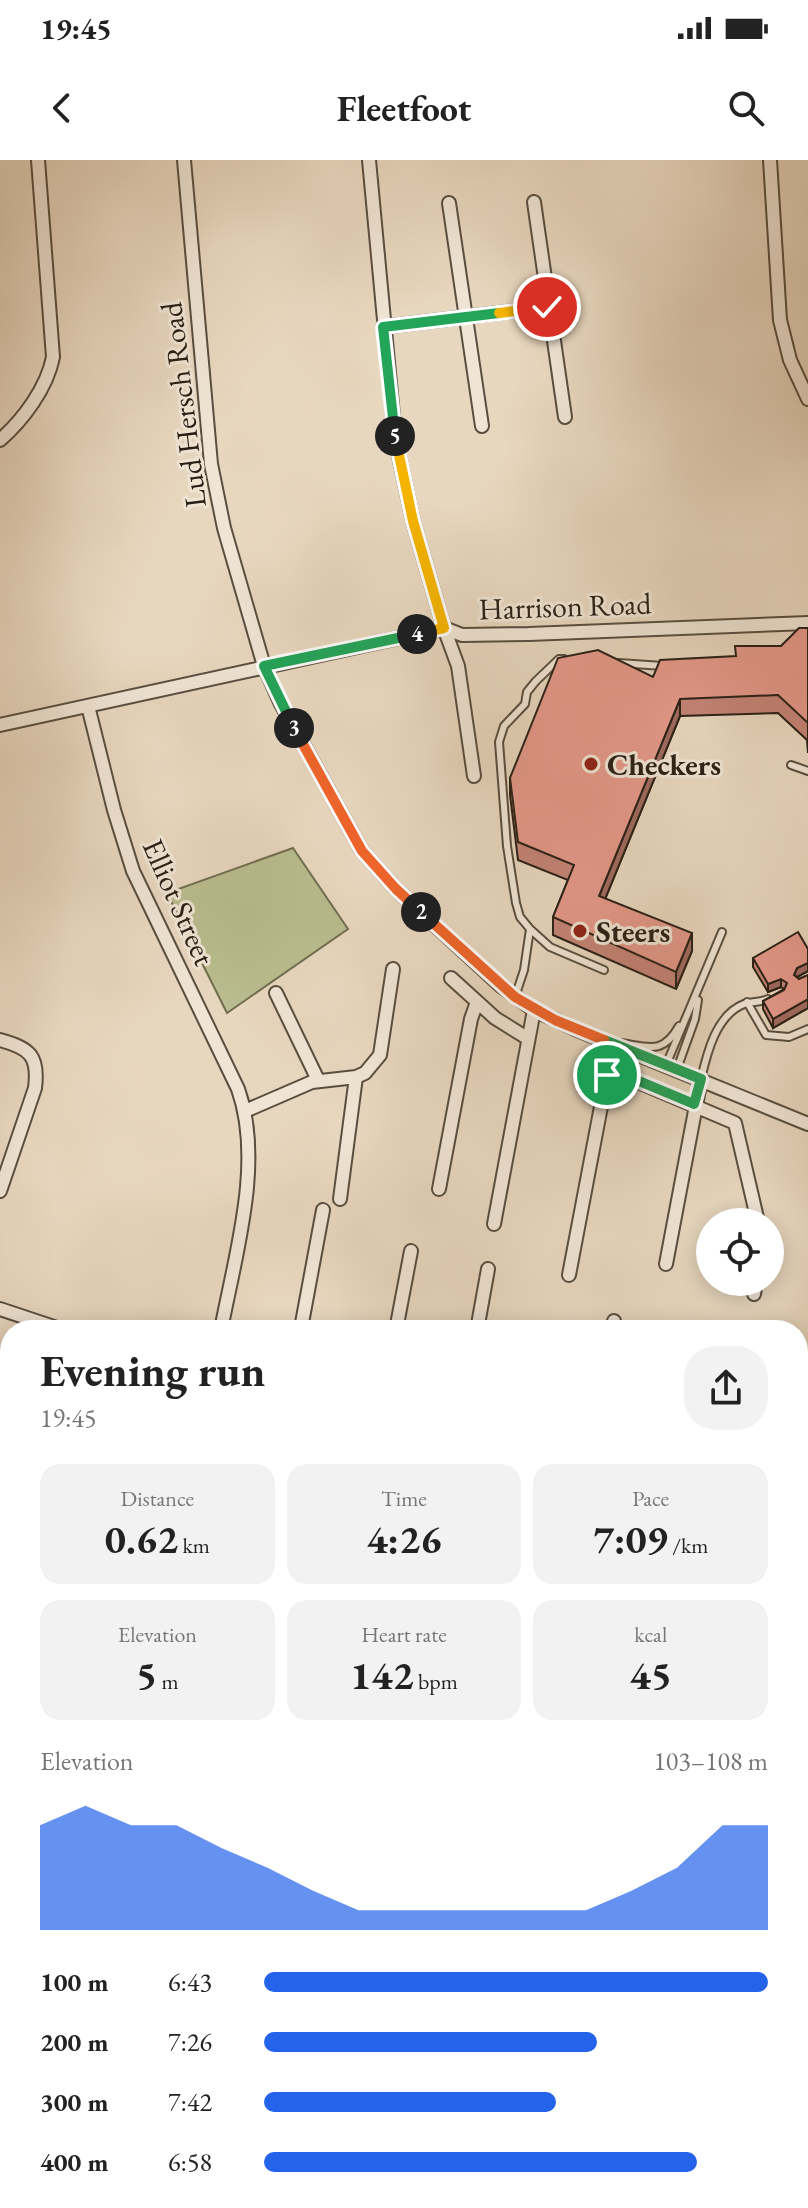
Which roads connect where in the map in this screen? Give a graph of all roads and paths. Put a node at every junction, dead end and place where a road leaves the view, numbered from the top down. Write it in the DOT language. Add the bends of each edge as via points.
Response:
graph roads {
  1 [pos="38,160"];
  2 [pos="184,160"];
  3 [pos="369,160"];
  4 [pos="770,160"];
  5 [pos="534,202"];
  6 [pos="449,203"];
  7 [pos="547,307"];
  8 [pos="465,317"];
  9 [pos="383,327"];
  10 [pos="808,399"];
  11 [pos="565,417"];
  12 [pos="482,426"];
  13 [pos="0,440"];
  14 [pos="808,623"];
  15 [pos="444,628"];
  16 [pos="575,660"];
  17 [pos="605,662"];
  18 [pos="264,666"];
  19 [pos="666,666"];
  20 [pos="88,706"];
  21 [pos="0,725"];
  22 [pos="791,765"];
  23 [pos="808,771"];
  24 [pos="474,776"];
  25 [pos="530,929"];
  26 [pos="722,932"];
  27 [pos="393,969"];
  28 [pos="604,970"];
  29 [pos="451,978"];
  30 [pos="700,988"];
  31 [pos="276,993"];
  32 [pos="781,993"];
  33 [pos="515,997"];
  34 [pos="477,1002"];
  35 [pos="747,1002"];
  36 [pos="534,1010"];
  37 [pos="808,1029"];
  38 [pos="527,1038"];
  39 [pos="0,1040"];
  40 [pos="607,1042"];
  41 [pos="672,1067"];
  42 [pos="356,1077"];
  43 [pos="701,1079"];
  44 [pos="318,1080"];
  45 [pos="694,1104"];
  46 [pos="245,1111"];
  47 [pos="808,1124"];
  48 [pos="439,1189"];
  49 [pos="0,1191"];
  50 [pos="340,1199"];
  51 [pos="755,1208"];
  52 [pos="323,1210"];
  53 [pos="494,1224"];
  54 [pos="411,1251"];
  55 [pos="666,1264"];
  56 [pos="488,1269"];
  57 [pos="569,1275"];
  58 [pos="0,1309"];
  59 [pos="33,1320"];
  60 [pos="223,1320"];
  61 [pos="303,1320"];
  62 [pos="398,1320"];
  63 [pos="479,1320"];
  1 -- 13 [label="street" via="53,357 44,384"];
  2 -- 18 [label="street, Lud Hersch Road" via="211,464"];
  3 -- 9 [label="street"];
  4 -- 10 [label="street" via="780,320"];
  5 -- 7 [label="street"];
  6 -- 8 [label="street"];
  7 -- 8 [label="street"];
  7 -- 11 [label="street"];
  8 -- 9 [label="street"];
  8 -- 12 [label="street"];
  9 -- 15 [label="street" via="398,451"];
  14 -- 15 [label="street, Harrison Road" via="462,635"];
  15 -- 18 [label="street, Harrison Road"];
  15 -- 24 [label="street" via="458,666"];
  16 -- 25 [label="lane" via="559,659 536,681 525,704 504,726 499,742 516,903"];
  17 -- 19 [label="lane"];
  18 -- 20 [label="street, Harrison Road"];
  18 -- 33 [label="street, Lud Hersch Road" via="362,851 396,889"];
  20 -- 21 [label="street, Harrison Road"];
  20 -- 46 [label="street, Elliot Street" via="133,871"];
  22 -- 23 [label="lane"];
  25 -- 28 [label="lane" via="550,947"];
  25 -- 33 [label="lane"];
  26 -- 30 [label="lane"];
  27 -- 42 [label="street" via="380,1055"];
  29 -- 34 [label="street"];
  30 -- 40 [label="lane" via="668,1043 653,1047"];
  30 -- 41 [label="lane"];
  30 -- 41 [label="lane" via="695,1019"];
  31 -- 44 [label="street"];
  32 -- 35 [label="lane" via="759,1003"];
  33 -- 36 [label="street, Lud Hersch Road"];
  34 -- 38 [label="street"];
  34 -- 48 [label="street"];
  35 -- 37 [label="lane" via="766,1035 789,1037"];
  35 -- 43 [label="lane" via="729,1012 716,1033"];
  36 -- 38 [label="street"];
  36 -- 40 [label="street, Lud Hersch Road"];
  38 -- 53 [label="street"];
  39 -- 49 [label="street" via="24,1048 37,1075"];
  40 -- 41 [label="street, Lud Hersch Road"];
  41 -- 43 [label="street, Lud Hersch Road"];
  42 -- 44 [label="street"];
  42 -- 50 [label="street"];
  43 -- 45 [label="street"];
  43 -- 47 [label="street, Lud Hersch Road"];
  44 -- 46 [label="street"];
  45 -- 51 [label="street" via="737,1126"];
  45 -- 55 [label="street"];
  45 -- 57 [label="street" via="615,1071 607,1075"];
  46 -- 60 [label="street, Elliot Street" via="247,1188"];
  52 -- 61 [label="street"];
  54 -- 62 [label="street"];
  56 -- 63 [label="street"];
  58 -- 59 [label="street"];
}
